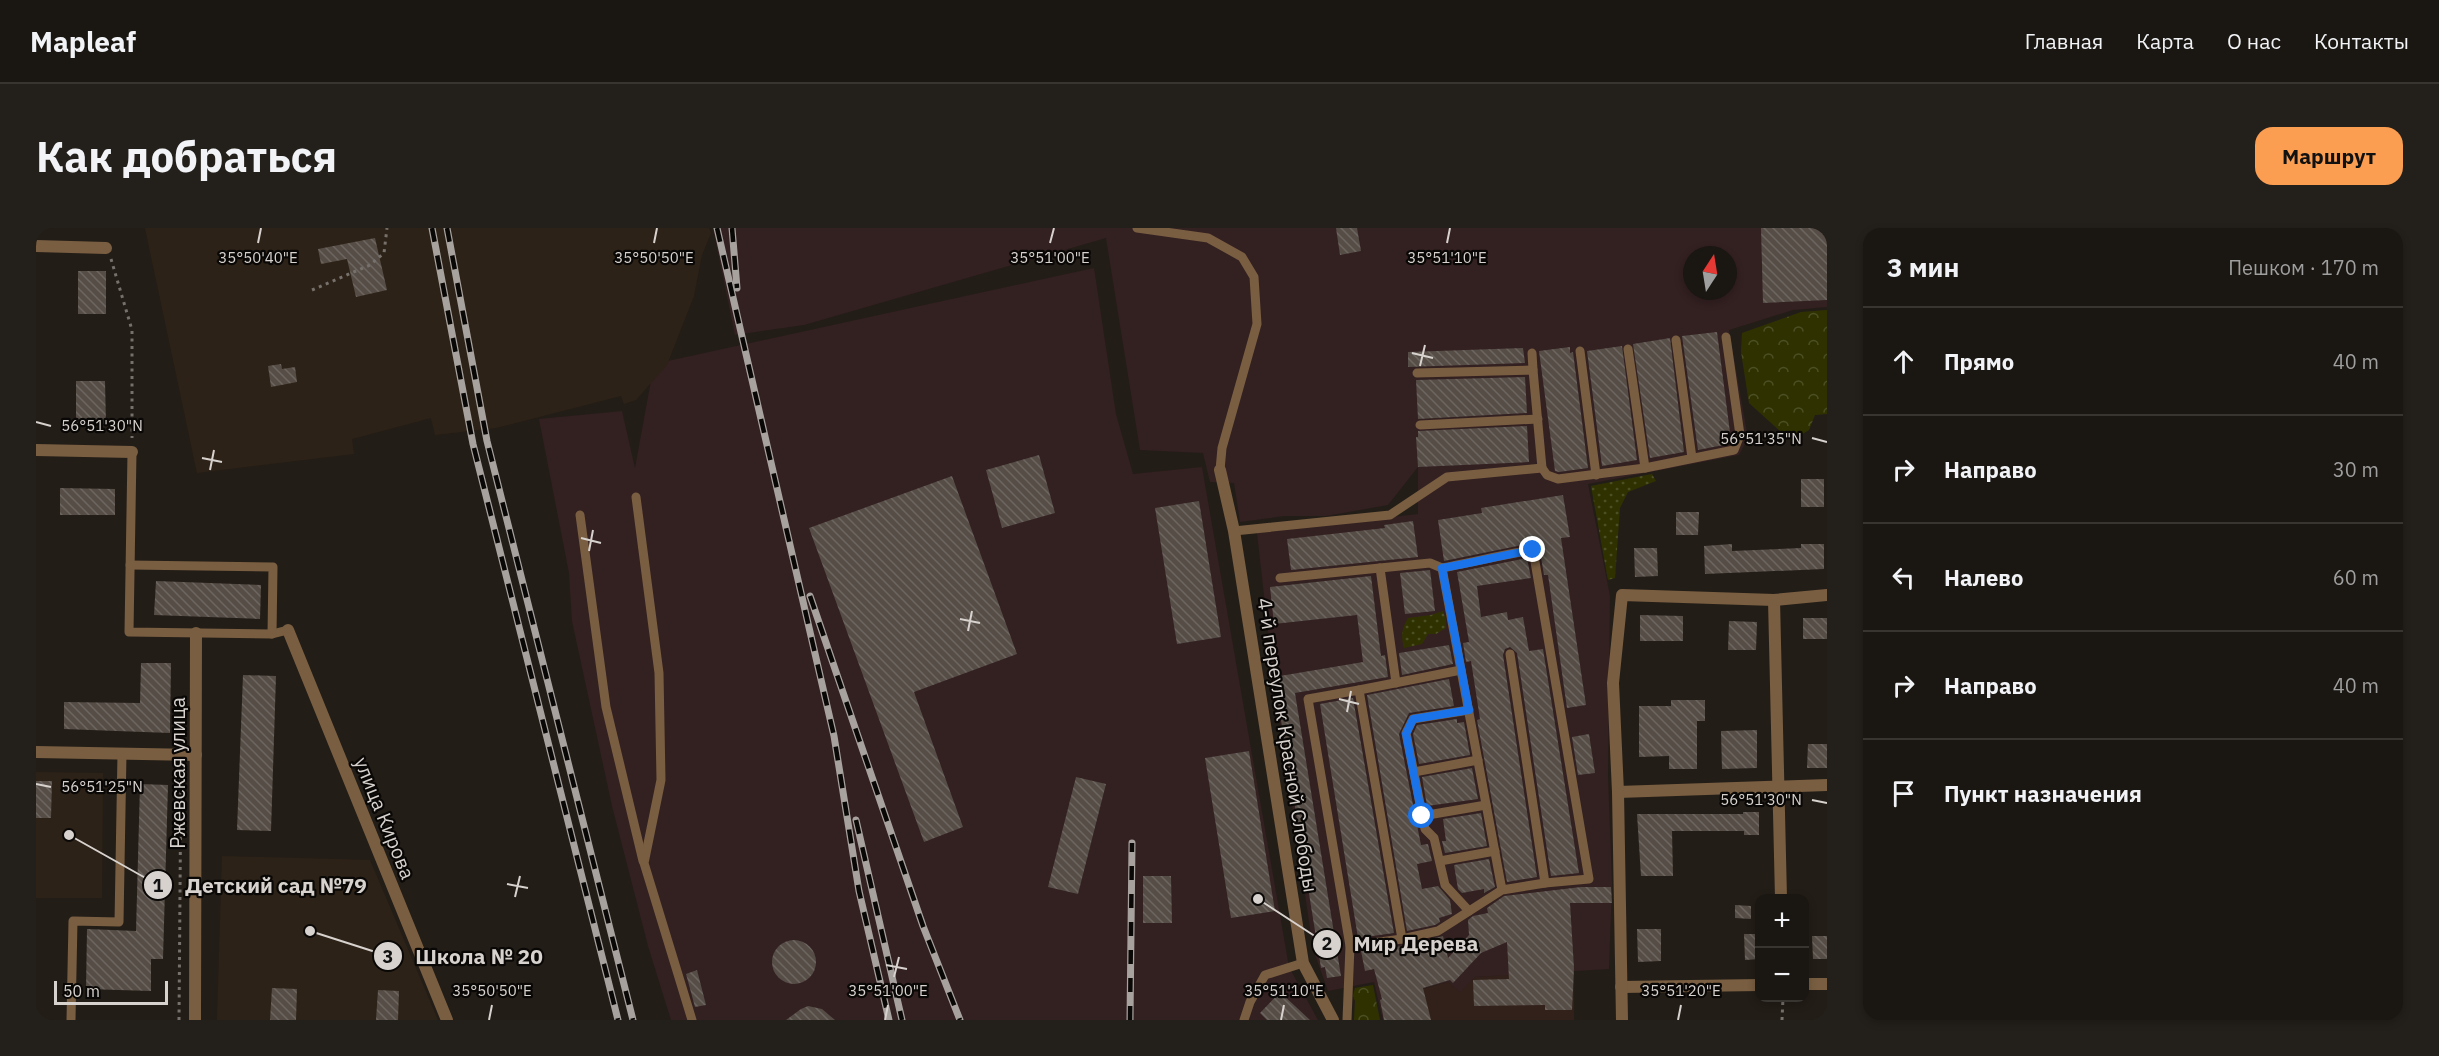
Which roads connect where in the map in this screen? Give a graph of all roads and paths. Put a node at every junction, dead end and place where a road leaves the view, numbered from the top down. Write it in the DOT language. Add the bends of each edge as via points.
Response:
graph roads {
  1 [pos="387,228"];
  2 [pos="1137,228"];
  3 [pos="36,246"];
  4 [pos="106,248"];
  5 [pos="312,290"];
  6 [pos="1726,337"];
  7 [pos="1676,340"];
  8 [pos="1628,349"];
  9 [pos="1581,351"];
  10 [pos="1532,353"];
  11 [pos="1533,370"];
  12 [pos="1417,374"];
  13 [pos="1538,419"];
  14 [pos="1420,425"];
  15 [pos="36,450"];
  16 [pos="132,452"];
  17 [pos="1692,458"];
  18 [pos="1542,468"];
  19 [pos="1645,468"];
  20 [pos="1220,470"];
  21 [pos="1596,475"];
  22 [pos="636,497"];
  23 [pos="580,515"];
  24 [pos="1234,531"];
  25 [pos="130,565"];
  26 [pos="1380,568"];
  27 [pos="1442,568"];
  28 [pos="1280,578"];
  29 [pos="1827,594"];
  30 [pos="1774,600"];
  31 [pos="288,630"];
  32 [pos="196,633"];
  33 [pos="272,634"];
  34 [pos="1510,654"];
  35 [pos="1461,670"];
  36 [pos="1396,683"];
  37 [pos="1359,690"];
  38 [pos="1469,710"];
  39 [pos="36,752"];
  40 [pos="122,753"];
  41 [pos="181,754"];
  42 [pos="196,755"];
  43 [pos="1478,760"];
  44 [pos="1414,772"];
  45 [pos="1779,785"];
  46 [pos="1827,785"];
  47 [pos="1618,792"];
  48 [pos="1486,805"];
  49 [pos="1422,816"];
  50 [pos="1495,851"];
  51 [pos="1440,861"];
  52 [pos="644,864"];
  53 [pos="1545,883"];
  54 [pos="1502,890"];
  55 [pos="1781,894"];
  56 [pos="1469,911"];
  57 [pos="1402,939"];
  58 [pos="1350,946"];
  59 [pos="1303,963"];
  60 [pos="1809,984"];
  61 [pos="1827,984"];
  62 [pos="1755,985"];
  63 [pos="1621,987"];
  64 [pos="1783,1002"];
  65 [pos="71,1020"];
  66 [pos="179,1020"];
  67 [pos="195,1020"];
  68 [pos="447,1020"];
  69 [pos="692,1020"];
  70 [pos="1244,1020"];
  71 [pos="1332,1020"];
  72 [pos="1347,1020"];
  73 [pos="1622,1020"];
  74 [pos="1782,1020"];
  1 -- 5 [label="path" via="384,252 370,265"];
  2 -- 20 [label="lane" via="1208,238 1242,257 1254,277 1257,324 1222,448"];
  3 -- 4 [label="street"];
  4 -- 16 [label="path" via="132,330"];
  6 -- 17 [label="lane" via="1740,435 1734,450"];
  7 -- 17 [label="lane"];
  8 -- 19 [label="lane"];
  9 -- 21 [label="lane"];
  10 -- 11 [label="lane"];
  11 -- 12 [label="lane"];
  11 -- 13 [label="lane"];
  13 -- 14 [label="lane"];
  13 -- 18 [label="lane"];
  15 -- 16 [label="street"];
  16 -- 25 [label="lane"];
  17 -- 19 [label="lane"];
  18 -- 21 [label="lane" via="1558,479"];
  18 -- 24 [label="lane" via="1447,477 1390,515"];
  19 -- 21 [label="lane"];
  20 -- 24 [label="street, 4-й переулок Красной Слободы"];
  22 -- 52 [label="lane" via="659,673 660,709 661,780"];
  23 -- 52 [label="lane" via="606,707"];
  24 -- 59 [label="street, 4-й переулок Красной Слободы"];
  25 -- 32 [label="lane" via="129,632"];
  25 -- 33 [label="lane" via="273,567"];
  26 -- 27 [label="lane" via="1430,563"];
  26 -- 28 [label="lane"];
  26 -- 36 [label="lane"];
  27 -- 35 [label="lane"];
  27 -- 53 [label="lane" via="1533,550 1589,879"];
  29 -- 30 [label="street"];
  30 -- 45 [label="street"];
  30 -- 47 [label="street" via="1622,595 1613,683"];
  31 -- 33 [label="lane"];
  31 -- 68 [label="street, улица Кирова"];
  32 -- 33 [label="lane"];
  32 -- 42 [label="street, Ржевская улица"];
  34 -- 53 [label="lane"];
  35 -- 36 [label="lane"];
  35 -- 38 [label="lane"];
  36 -- 37 [label="lane"];
  37 -- 57 [label="lane"];
  37 -- 58 [label="lane" via="1308,699"];
  38 -- 43 [label="lane"];
  38 -- 44 [label="lane" via="1413,719 1406,734"];
  39 -- 40 [label="street"];
  40 -- 41 [label="street"];
  40 -- 65 [label="lane" via="119,922 73,921"];
  41 -- 42 [label="street"];
  41 -- 66 [label="path"];
  42 -- 67 [label="street, Ржевская улица"];
  43 -- 44 [label="lane"];
  43 -- 48 [label="lane"];
  44 -- 49 [label="lane"];
  45 -- 46 [label="street"];
  45 -- 47 [label="street"];
  45 -- 55 [label="street"];
  47 -- 63 [label="street"];
  48 -- 49 [label="lane"];
  48 -- 50 [label="lane"];
  49 -- 51 [label="lane"];
  50 -- 51 [label="lane"];
  50 -- 54 [label="lane"];
  51 -- 56 [label="lane" via="1445,885"];
  52 -- 69 [label="lane"];
  53 -- 54 [label="lane"];
  54 -- 56 [label="lane"];
  56 -- 57 [label="lane" via="1438,931"];
  57 -- 58 [label="lane"];
  58 -- 72 [label="lane"];
  59 -- 70 [label="lane" via="1265,975"];
  59 -- 71 [label="street, 4-й переулок Красной Слободы"];
  60 -- 61 [label="street"];
  62 -- 63 [label="street"];
  63 -- 73 [label="street"];
  64 -- 74 [label="path"];
}
